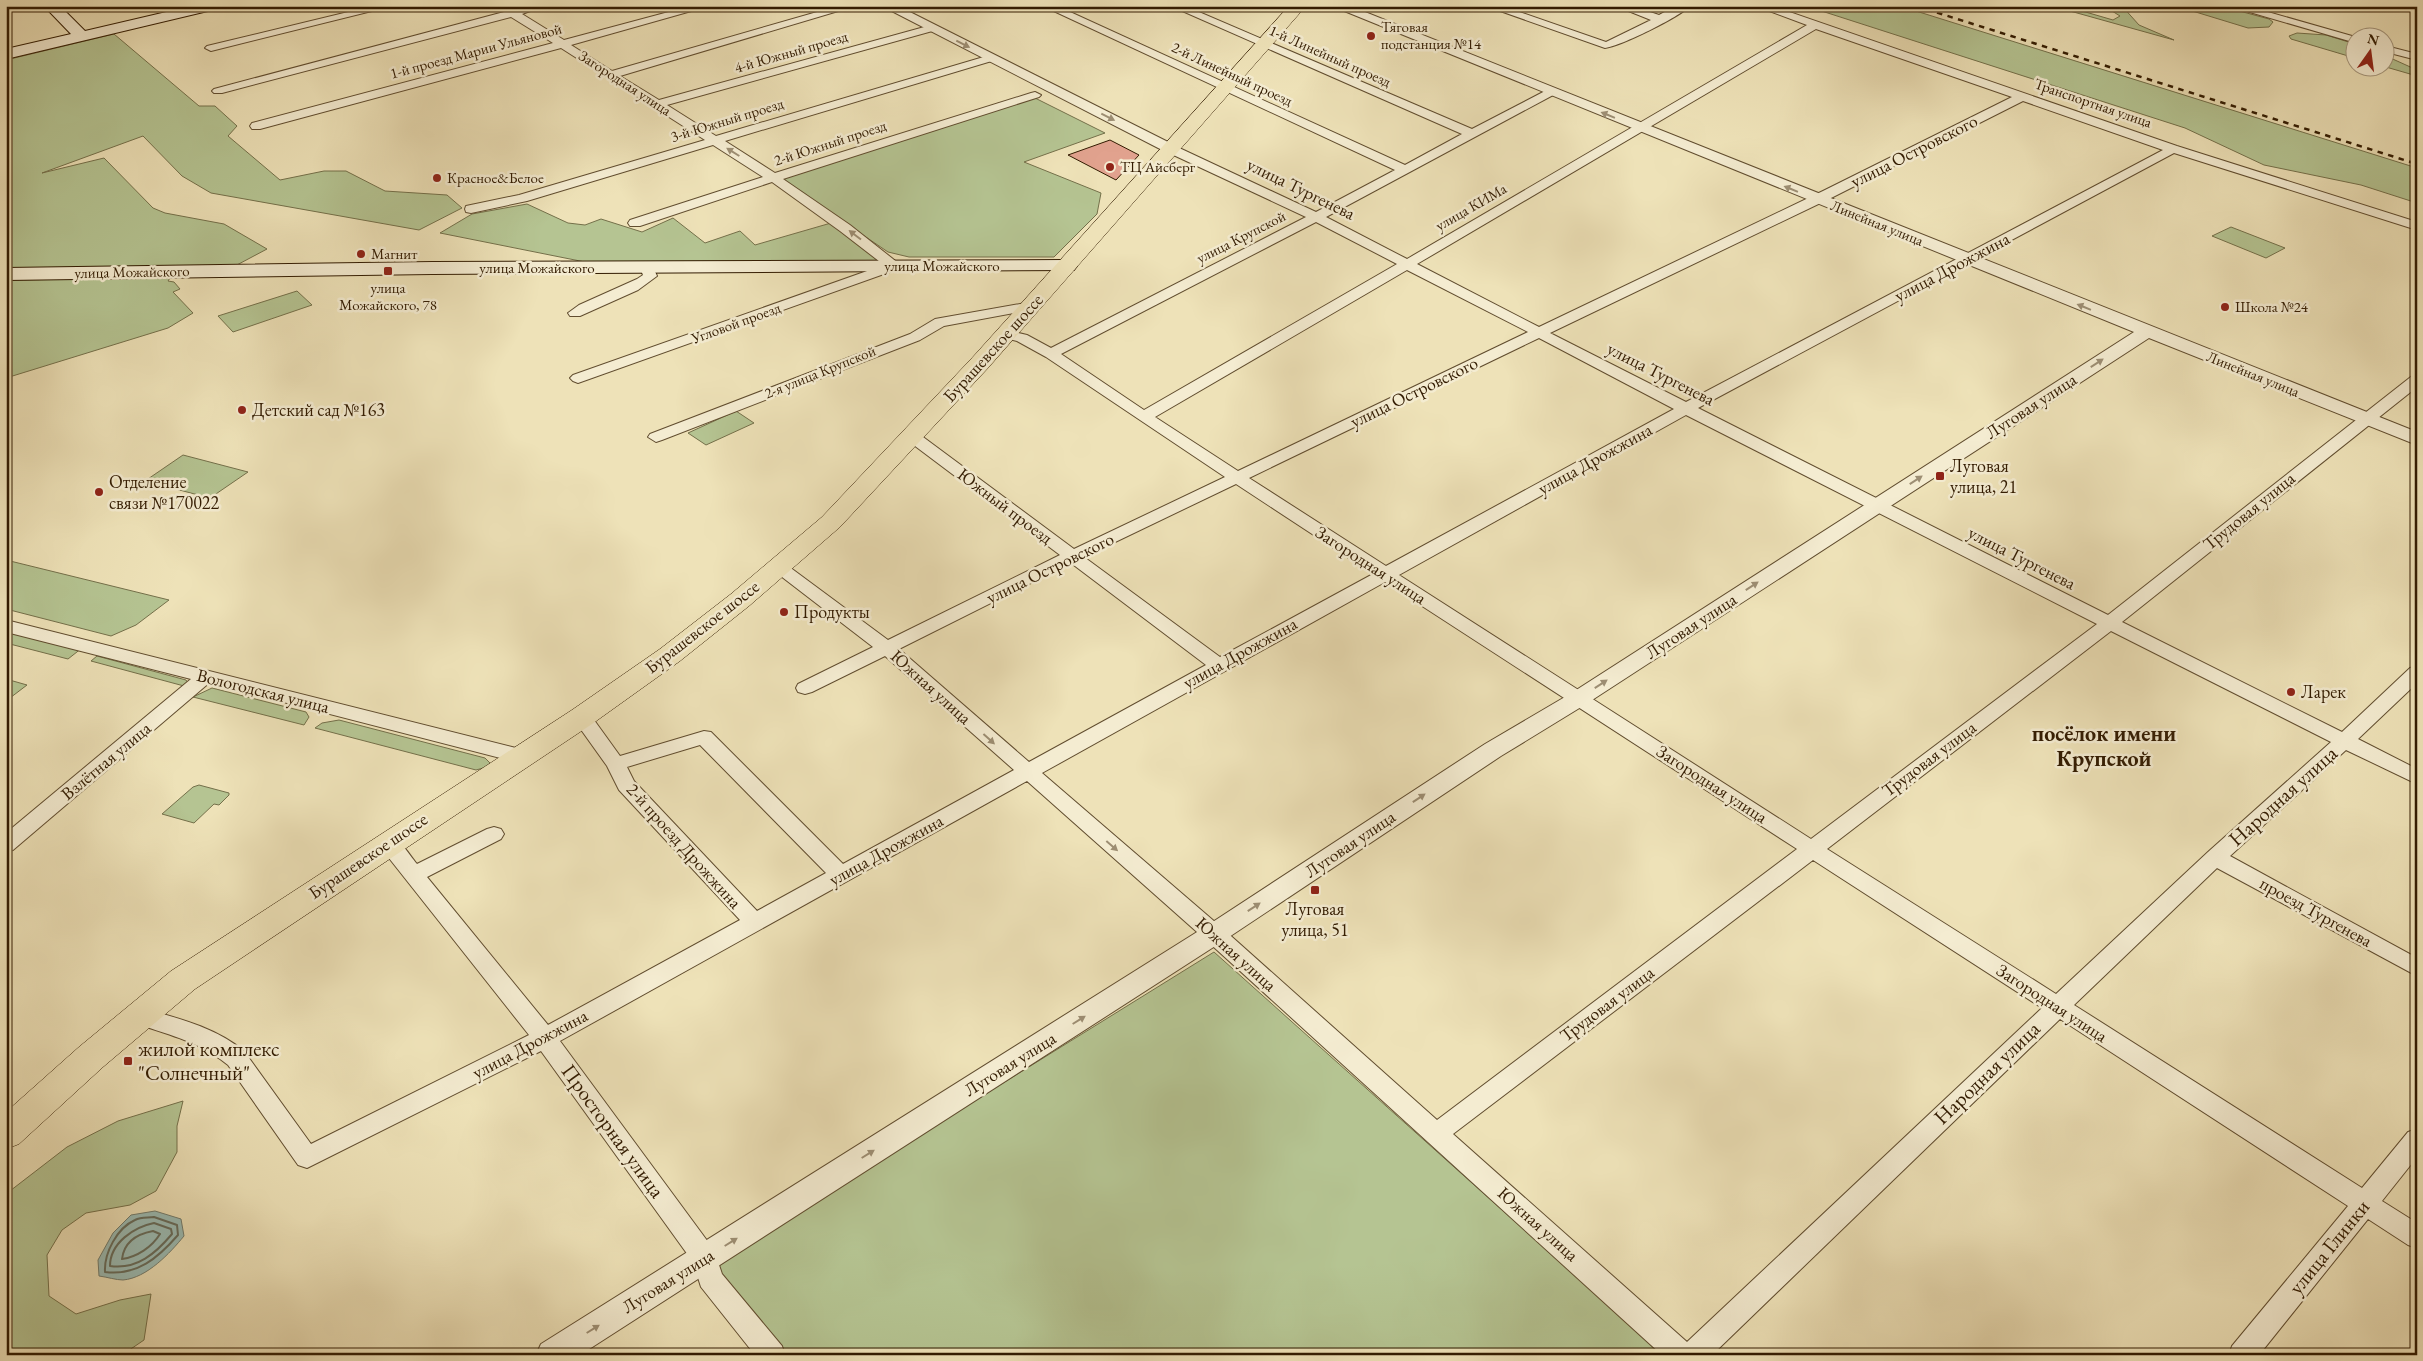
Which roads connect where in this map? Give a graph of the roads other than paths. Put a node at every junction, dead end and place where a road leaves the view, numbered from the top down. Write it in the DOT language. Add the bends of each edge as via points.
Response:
graph roads {
  1 [pos="212,6"];
  2 [pos="387,6"];
  3 [pos="539,6"];
  4 [pos="704,6"];
  5 [pos="850,6"];
  6 [pos="888,6"];
  7 [pos="1048,6"];
  8 [pos="1176,6"];
  9 [pos="1298,6"];
  10 [pos="1338,6"];
  11 [pos="1491,6"];
  12 [pos="1621,6"];
  13 [pos="1684,6"];
  14 [pos="1761,6"];
  15 [pos="2234,6"];
  16 [pos="60,9"];
  17 [pos="507,10"];
  18 [pos="1662,20"];
  19 [pos="1815,25"];
  20 [pos="932,28"];
  21 [pos="89,35"];
  22 [pos="2346,37"];
  23 [pos="53,43"];
  24 [pos="562,43"];
  25 [pos="1266,44"];
  26 [pos="210,48"];
  27 [pos="2396,52"];
  28 [pos="6,54"];
  29 [pos="2417,57"];
  30 [pos="991,58"];
  31 [pos="613,74"];
  32 [pos="1225,89"];
  33 [pos="218,91"];
  34 [pos="1551,92"];
  35 [pos="1035,95"];
  36 [pos="2023,96"];
  37 [pos="658,104"];
  38 [pos="256,126"];
  39 [pos="1641,128"];
  40 [pos="1472,134"];
  41 [pos="714,141"];
  42 [pos="1171,149"];
  43 [pos="2174,149"];
  44 [pos="1404,169"];
  45 [pos="774,178"];
  46 [pos="1816,199"];
  47 [pos="471,209"];
  48 [pos="1316,217"];
  49 [pos="635,223"];
  50 [pos="2417,226"];
  51 [pos="1966,259"];
  52 [pos="1405,263"];
  53 [pos="893,266"];
  54 [pos="1067,266"];
  55 [pos="648,272"];
  56 [pos="6,274"];
  57 [pos="1030,306"];
  58 [pos="575,313"];
  59 [pos="2146,332"];
  60 [pos="1537,333"];
  61 [pos="1006,334"];
  62 [pos="1051,354"];
  63 [pos="578,378"];
  64 [pos="2417,379"];
  65 [pos="1685,409"];
  66 [pos="1144,417"];
  67 [pos="2365,419"];
  68 [pos="656,437"];
  69 [pos="913,437"];
  70 [pos="2417,439"];
  71 [pos="1237,478"];
  72 [pos="1876,506"];
  73 [pos="1072,556"];
  74 [pos="778,567"];
  75 [pos="1385,573"];
  76 [pos="2109,624"];
  77 [pos="6,626"];
  78 [pos="888,648"];
  79 [pos="1218,665"];
  80 [pos="2417,672"];
  81 [pos="206,676"];
  82 [pos="805,688"];
  83 [pos="1578,699"];
  84 [pos="582,717"];
  85 [pos="2344,741"];
  86 [pos="520,756"];
  87 [pos="616,764"];
  88 [pos="1027,772"];
  89 [pos="2417,777"];
  90 [pos="494,834"];
  91 [pos="388,843"];
  92 [pos="6,845"];
  93 [pos="1812,848"];
  94 [pos="2215,857"];
  95 [pos="415,874"];
  96 [pos="840,874"];
  97 [pos="754,923"];
  98 [pos="1214,934"];
  99 [pos="2417,968"];
  100 [pos="2057,1006"];
  101 [pos="139,1016"];
  102 [pos="545,1038"];
  103 [pos="10,1127"];
  104 [pos="1437,1134"];
  105 [pos="2417,1139"];
  106 [pos="2364,1204"];
  107 [pos="2417,1237"];
  108 [pos="705,1258"];
  109 [pos="552,1355"];
  110 [pos="772,1355"];
  111 [pos="1682,1355"];
  112 [pos="1693,1355"];
  113 [pos="2242,1355"];
  1 -- 21 [label="main road"];
  2 -- 26 [label="street"];
  3 -- 17 [label="street"];
  4 -- 24 [label="street, 1-й проезд Марии Ульяновой"];
  5 -- 31 [label="street"];
  6 -- 20 [label="street, улица Тургенева"];
  7 -- 32 [label="street, 2-й Линейный проезд"];
  8 -- 25 [label="street, 1-й Линейный проезд"];
  9 -- 25 [label="main road, Бурашевское шоссе"];
  10 -- 34 [label="street, Линейная улица"];
  11 -- 18 [label="street" via="1597,44 1612,44"];
  12 -- 18 [label="street"];
  13 -- 18 [label="street"];
  14 -- 19 [label="street, Транспортная улица"];
  15 -- 22 [label="street"];
  16 -- 21 [label="main road"];
  16 -- 23 [label="main road" via="68,32"];
  17 -- 24 [label="street, Загородная улица"];
  17 -- 33 [label="street"];
  19 -- 36 [label="street, Транспортная улица"];
  19 -- 39 [label="street, улица КИМа"];
  20 -- 30 [label="street, улица Тургенева, one-way"];
  20 -- 37 [label="street, 4-й Южный проезд"];
  21 -- 23 [label="main road"];
  23 -- 28 [label="main road"];
  24 -- 31 [label="street, Загородная улица"];
  24 -- 38 [label="street, 1-й проезд Марии Ульяновой"];
  25 -- 32 [label="main road, Бурашевское шоссе"];
  25 -- 40 [label="street, 1-й Линейный проезд"];
  27 -- 29 [label="street"];
  30 -- 41 [label="street, 3-й Южный проезд"];
  30 -- 42 [label="street, улица Тургенева, one-way"];
  31 -- 37 [label="street, Загородная улица"];
  32 -- 42 [label="main road, Бурашевское шоссе"];
  32 -- 44 [label="street, 2-й Линейный проезд"];
  39 -- 34 [label="street, Линейная улица, one-way"];
  34 -- 40 [label="street, улица Крупской"];
  35 -- 45 [label="street, 2-й Южный проезд"];
  36 -- 43 [label="street, Транспортная улица"];
  36 -- 46 [label="street, улица Островского"];
  37 -- 41 [label="street, Загородная улица"];
  46 -- 39 [label="street, Линейная улица, one-way"];
  39 -- 52 [label="street, улица КИМа"];
  40 -- 44 [label="street, улица Крупской"];
  45 -- 41 [label="street, Загородная улица, one-way"];
  41 -- 47 [label="street, 3-й Южный проезд" via="522,198"];
  42 -- 48 [label="street, улица Тургенева"];
  42 -- 54 [label="main road, Бурашевское шоссе"];
  43 -- 50 [label="street, Транспортная улица"];
  43 -- 51 [label="street, улица Дрожжина"];
  44 -- 48 [label="street, улица Крупской"];
  45 -- 49 [label="street, 2-й Южный проезд"];
  53 -- 45 [label="street, Загородная улица, one-way"];
  46 -- 51 [label="street, Линейная улица"];
  46 -- 60 [label="street, улица Островского"];
  48 -- 52 [label="street, улица Тургенева"];
  48 -- 62 [label="street, улица Крупской"];
  59 -- 51 [label="street, Линейная улица, one-way"];
  51 -- 65 [label="street, улица Дрожжина"];
  52 -- 60 [label="street, улица Тургенева"];
  52 -- 66 [label="street, улица КИМа"];
  53 -- 54 [label="main road, улица Можайского"];
  53 -- 55 [label="main road, улица Можайского"];
  53 -- 63 [label="street, Угловой проезд"];
  54 -- 57 [label="main road, Бурашевское шоссе"];
  55 -- 56 [label="main road, улица Можайского" via="432,268"];
  55 -- 58 [label="street" via="640,285 588,304"];
  57 -- 61 [label="main road, Бурашевское шоссе"];
  57 -- 68 [label="street, 2-я улица Крупской" via="940,322 911,340 887,346"];
  59 -- 67 [label="street, Линейная улица"];
  72 -- 59 [label="street, Луговая улица, one-way"];
  60 -- 65 [label="street, улица Тургенева"];
  60 -- 71 [label="street, улица Островского"];
  61 -- 62 [label="street, Загородная улица" via="1022,338"];
  61 -- 69 [label="main road, Бурашевское шоссе"];
  62 -- 66 [label="street, Загородная улица"];
  64 -- 67 [label="street, Трудовая улица"];
  65 -- 72 [label="street, улица Тургенева"];
  65 -- 75 [label="street, улица Дрожжина"];
  66 -- 71 [label="street, Загородная улица"];
  67 -- 70 [label="street, Линейная улица"];
  67 -- 76 [label="street, Трудовая улица"];
  69 -- 73 [label="street, Южный проезд"];
  69 -- 74 [label="main road, Бурашевское шоссе" via="831,522"];
  71 -- 73 [label="street, улица Островского"];
  71 -- 75 [label="street, Загородная улица"];
  72 -- 76 [label="street, улица Тургенева"];
  83 -- 72 [label="street, Луговая улица, one-way"];
  73 -- 78 [label="street, улица Островского"];
  73 -- 79 [label="street, Южный проезд"];
  74 -- 78 [label="street, Южная улица"];
  74 -- 84 [label="main road, Бурашевское шоссе" via="677,649"];
  75 -- 79 [label="street, улица Дрожжина"];
  75 -- 83 [label="street, Загородная улица"];
  76 -- 85 [label="street, улица Тургенева"];
  76 -- 93 [label="street, Трудовая улица"];
  77 -- 81 [label="street, Вологодская улица"];
  78 -- 82 [label="street, улица Островского"];
  78 -- 88 [label="street, Южная улица, one-way"];
  79 -- 88 [label="street, улица Дрожжина"];
  80 -- 85 [label="street, Народная улица"];
  81 -- 86 [label="street, Вологодская улица"];
  81 -- 92 [label="street, Взлётная улица"];
  83 -- 93 [label="street, Загородная улица"];
  98 -- 83 [label="street, Луговая улица, one-way" via="1492,750"];
  84 -- 86 [label="main road, Бурашевское шоссе"];
  84 -- 87 [label="street, 2-й проезд Дрожжина"];
  85 -- 89 [label="street, улица Тургенева"];
  85 -- 94 [label="street, Народная улица"];
  86 -- 91 [label="main road, Бурашевское шоссе"];
  87 -- 96 [label="street" via="704,737"];
  87 -- 97 [label="street, 2-й проезд Дрожжина" via="626,785"];
  88 -- 96 [label="street, улица Дрожжина"];
  88 -- 98 [label="street, Южная улица, one-way"];
  90 -- 95 [label="street"];
  91 -- 95 [label="street, Просторная улица"];
  91 -- 101 [label="main road, Бурашевское шоссе" via="183,980"];
  93 -- 100 [label="street, Загородная улица"];
  93 -- 104 [label="street, Трудовая улица"];
  94 -- 99 [label="street, проезд Тургенева"];
  94 -- 100 [label="street, Народная улица"];
  95 -- 102 [label="street, Просторная улица"];
  96 -- 97 [label="street, улица Дрожжина"];
  97 -- 102 [label="street, улица Дрожжина"];
  98 -- 104 [label="street, Южная улица"];
  108 -- 98 [label="street, Луговая улица, one-way"];
  100 -- 106 [label="street, Загородная улица"];
  100 -- 112 [label="street, Народная улица"];
  101 -- 102 [label="street, улица Дрожжина" via="207,1036 222,1046 236,1058 307,1158"];
  101 -- 103 [label="main road, Бурашевское шоссе"];
  102 -- 108 [label="street, Просторная улица"];
  104 -- 111 [label="street, Южная улица"];
  105 -- 106 [label="street, улица Глинки"];
  106 -- 107 [label="street, Загородная улица"];
  106 -- 113 [label="street, улица Глинки"];
  109 -- 108 [label="street, Луговая улица, one-way"];
  108 -- 110 [label="street, Просторная улица" via="710,1279"];
}
